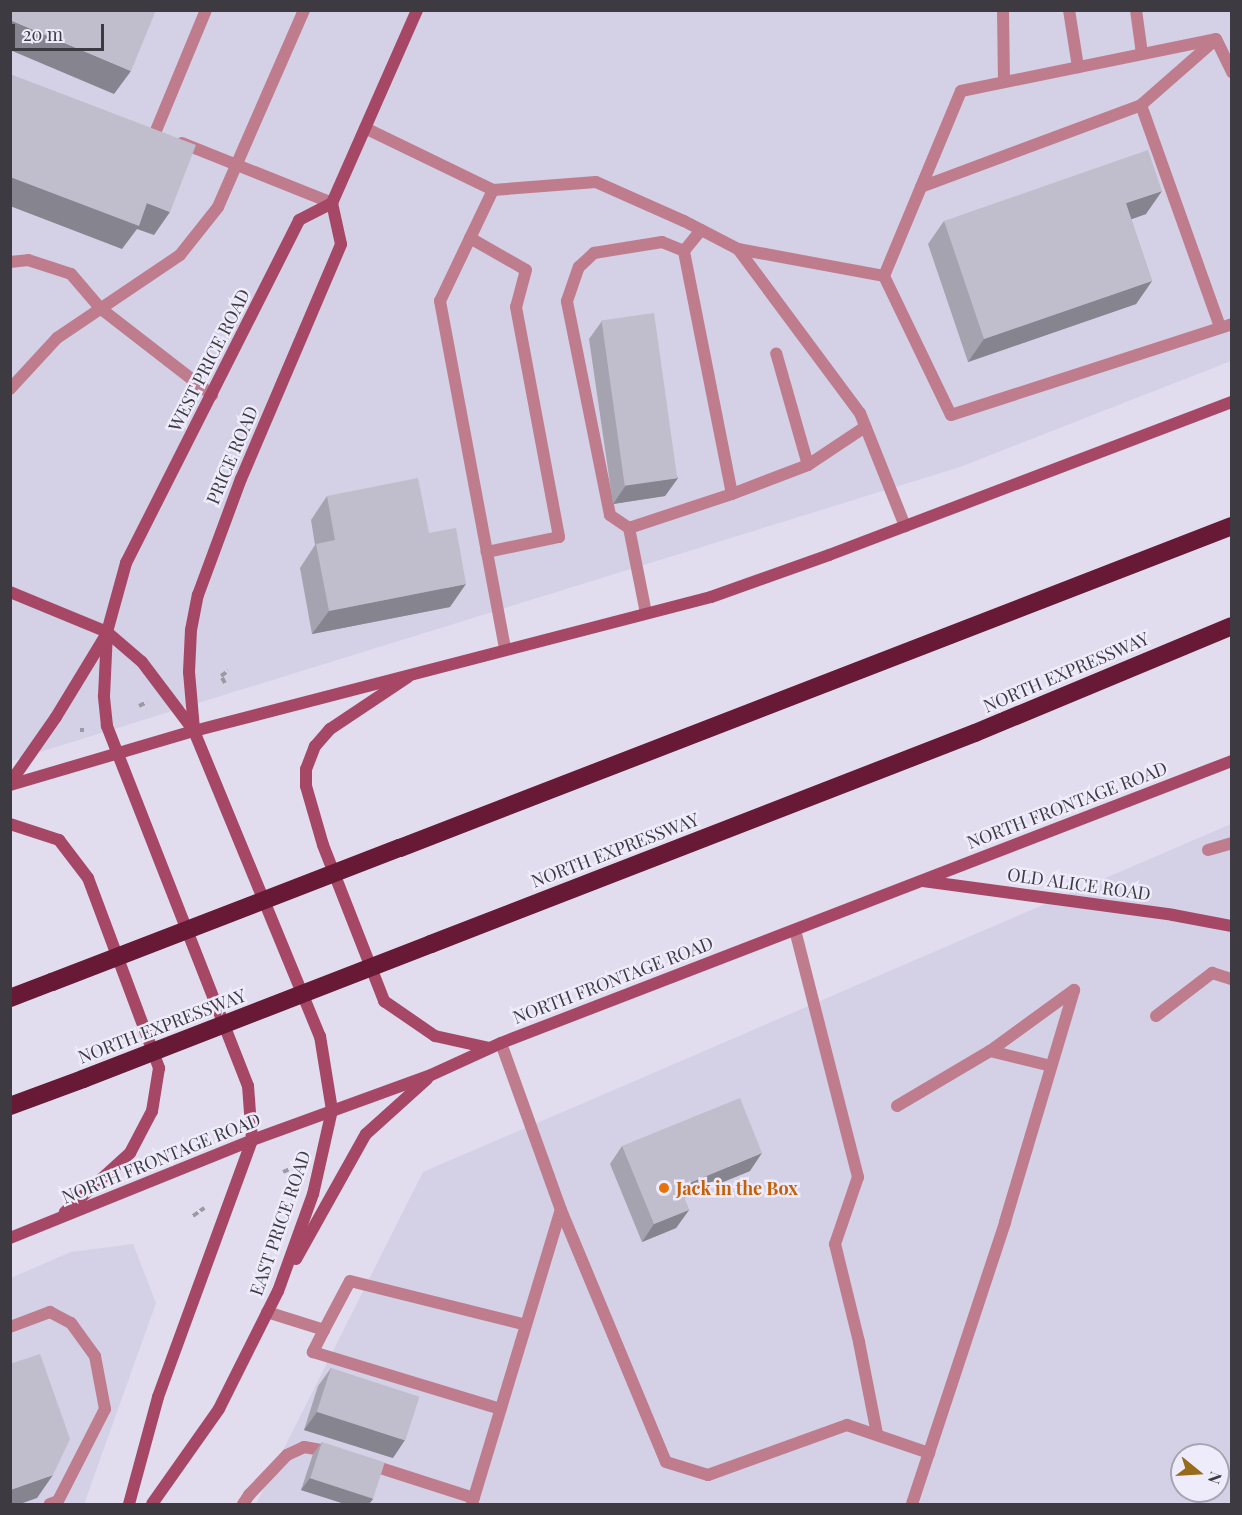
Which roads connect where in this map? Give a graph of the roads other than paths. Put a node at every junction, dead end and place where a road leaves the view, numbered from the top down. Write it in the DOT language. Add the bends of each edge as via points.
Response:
graph roads {
  1 [pos="206,10"];
  2 [pos="304,10"];
  3 [pos="417,10"];
  4 [pos="1003,10"];
  5 [pos="1069,10"];
  6 [pos="1136,10"];
  7 [pos="1216,39"];
  8 [pos="1142,54"];
  9 [pos="1078,67"];
  10 [pos="1232,72"];
  11 [pos="1004,82"];
  12 [pos="1141,105"];
  13 [pos="365,128"];
  14 [pos="238,165"];
  15 [pos="921,187"];
  16 [pos="493,190"];
  17 [pos="332,203"];
  18 [pos="701,230"];
  19 [pos="470,238"];
  20 [pos="738,249"];
  21 [pos="684,251"];
  22 [pos="10,262"];
  23 [pos="884,276"];
  24 [pos="100,309"];
  25 [pos="1226,326"];
  26 [pos="776,353"];
  27 [pos="11,388"];
  28 [pos="212,395"];
  29 [pos="1232,402"];
  30 [pos="865,427"];
  31 [pos="808,465"];
  32 [pos="732,494"];
  33 [pos="905,526"];
  34 [pos="1232,526"];
  35 [pos="629,528"];
  36 [pos="487,552"];
  37 [pos="10,592"];
  38 [pos="646,613"];
  39 [pos="1232,626"];
  40 [pos="107,632"];
  41 [pos="505,649"];
  42 [pos="417,672"];
  43 [pos="194,731"];
  44 [pos="118,753"];
  45 [pos="1232,761"];
  46 [pos="10,784"];
  47 [pos="10,824"];
  48 [pos="1232,843"];
  49 [pos="1209,850"];
  50 [pos="922,881"];
  51 [pos="1232,926"];
  52 [pos="795,930"];
  53 [pos="1232,979"];
  54 [pos="10,998"];
  55 [pos="1156,1016"];
  56 [pos="495,1045"];
  57 [pos="990,1051"];
  58 [pos="1052,1066"];
  59 [pos="431,1075"];
  60 [pos="10,1106"];
  61 [pos="897,1106"];
  62 [pos="332,1110"];
  63 [pos="252,1140"];
  64 [pos="561,1210"];
  65 [pos="58,1219"];
  66 [pos="10,1238"];
  67 [pos="278,1291"];
  68 [pos="267,1312"];
  69 [pos="526,1325"];
  70 [pos="10,1327"];
  71 [pos="324,1330"];
  72 [pos="501,1409"];
  73 [pos="877,1434"];
  74 [pos="929,1453"];
  75 [pos="246,1499"];
  76 [pos="473,1501"];
  77 [pos="50,1504"];
  78 [pos="129,1504"];
  79 [pos="152,1504"];
  80 [pos="912,1504"];
  1 -- 14 [label="lane" via="150,131"];
  2 -- 14 [label="lane"];
  3 -- 13 [label="main road"];
  4 -- 11 [label="lane"];
  5 -- 9 [label="lane"];
  6 -- 8 [label="lane"];
  7 -- 8 [label="lane"];
  7 -- 10 [label="lane"];
  7 -- 12 [label="lane"];
  8 -- 9 [label="lane"];
  9 -- 11 [label="lane"];
  11 -- 15 [label="lane" via="961,91"];
  12 -- 15 [label="lane"];
  12 -- 25 [label="lane"];
  13 -- 16 [label="lane"];
  13 -- 17 [label="main road"];
  14 -- 17 [label="lane"];
  14 -- 24 [label="lane" via="218,207 180,255"];
  15 -- 23 [label="lane"];
  16 -- 18 [label="lane" via="596,182"];
  16 -- 19 [label="lane"];
  17 -- 28 [label="main road, WEST PRICE ROAD" via="299,220"];
  17 -- 43 [label="main road, PRICE ROAD" via="341,244 241,479 198,595 189,672"];
  18 -- 20 [label="lane"];
  18 -- 21 [label="lane"];
  19 -- 36 [label="lane" via="440,301"];
  19 -- 36 [label="lane" via="526,270 516,307 559,537"];
  20 -- 23 [label="lane"];
  20 -- 30 [label="lane" via="860,413"];
  21 -- 32 [label="lane"];
  21 -- 35 [label="lane" via="662,242 594,253 579,267 567,302 610,515"];
  22 -- 24 [label="lane" via="28,260 71,274"];
  23 -- 25 [label="lane" via="951,415"];
  24 -- 27 [label="lane" via="57,338"];
  24 -- 28 [label="lane"];
  26 -- 31 [label="lane"];
  28 -- 40 [label="main road, WEST PRICE ROAD" via="126,563"];
  29 -- 33 [label="main road"];
  30 -- 31 [label="lane"];
  30 -- 33 [label="lane"];
  31 -- 32 [label="lane"];
  32 -- 35 [label="lane"];
  33 -- 38 [label="main road" via="711,597"];
  34 -- 54 [label="highway, bridge"];
  35 -- 38 [label="lane"];
  36 -- 41 [label="lane"];
  37 -- 40 [label="main road"];
  38 -- 41 [label="main road"];
  39 -- 60 [label="highway, NORTH EXPRESSWAY, bridge" via="975,733"];
  40 -- 43 [label="main road" via="142,662"];
  40 -- 44 [label="main road, WEST PRICE ROAD" via="104,696 107,726"];
  40 -- 46 [label="main road"];
  41 -- 42 [label="main road"];
  42 -- 43 [label="main road"];
  42 -- 56 [label="main road" via="330,729 315,746 306,769 306,786 323,845 384,1001 435,1036"];
  43 -- 44 [label="main road"];
  43 -- 62 [label="main road, EAST PRICE ROAD" via="320,1036"];
  44 -- 46 [label="main road"];
  44 -- 63 [label="main road" via="248,1086"];
  45 -- 50 [label="main road, NORTH FRONTAGE ROAD"];
  47 -- 65 [label="main road" via="59,840 88,878 159,1068 152,1110 130,1153"];
  48 -- 49 [label="lane"];
  50 -- 51 [label="main road, OLD ALICE ROAD"];
  50 -- 52 [label="main road, NORTH FRONTAGE ROAD"];
  52 -- 56 [label="main road, NORTH FRONTAGE ROAD"];
  52 -- 73 [label="lane" via="858,1177 835,1244"];
  53 -- 55 [label="lane" via="1212,974"];
  56 -- 59 [label="main road, NORTH FRONTAGE ROAD"];
  56 -- 64 [label="lane"];
  57 -- 58 [label="lane"];
  57 -- 58 [label="lane" via="1074,990"];
  57 -- 61 [label="lane"];
  58 -- 74 [label="lane"];
  59 -- 62 [label="main road, NORTH FRONTAGE ROAD"];
  59 -- 67 [label="main road" via="366,1134"];
  62 -- 63 [label="main road, NORTH FRONTAGE ROAD"];
  62 -- 67 [label="main road, EAST PRICE ROAD" via="313,1194"];
  63 -- 65 [label="main road, NORTH FRONTAGE ROAD"];
  63 -- 78 [label="main road" via="158,1397"];
  64 -- 69 [label="lane"];
  64 -- 73 [label="lane" via="666,1462 708,1475 847,1425"];
  65 -- 66 [label="main road, NORTH FRONTAGE ROAD"];
  67 -- 68 [label="main road, EAST PRICE ROAD"];
  68 -- 71 [label="lane"];
  68 -- 79 [label="main road, EAST PRICE ROAD" via="219,1409"];
  69 -- 71 [label="lane" via="350,1281"];
  69 -- 72 [label="lane"];
  70 -- 77 [label="lane" via="50,1312 71,1323 95,1356 105,1409 58,1501"];
  71 -- 72 [label="lane" via="313,1352"];
  72 -- 76 [label="lane"];
  73 -- 74 [label="lane"];
  74 -- 80 [label="lane"];
  75 -- 76 [label="lane" via="287,1455 304,1447 319,1448"];
}
